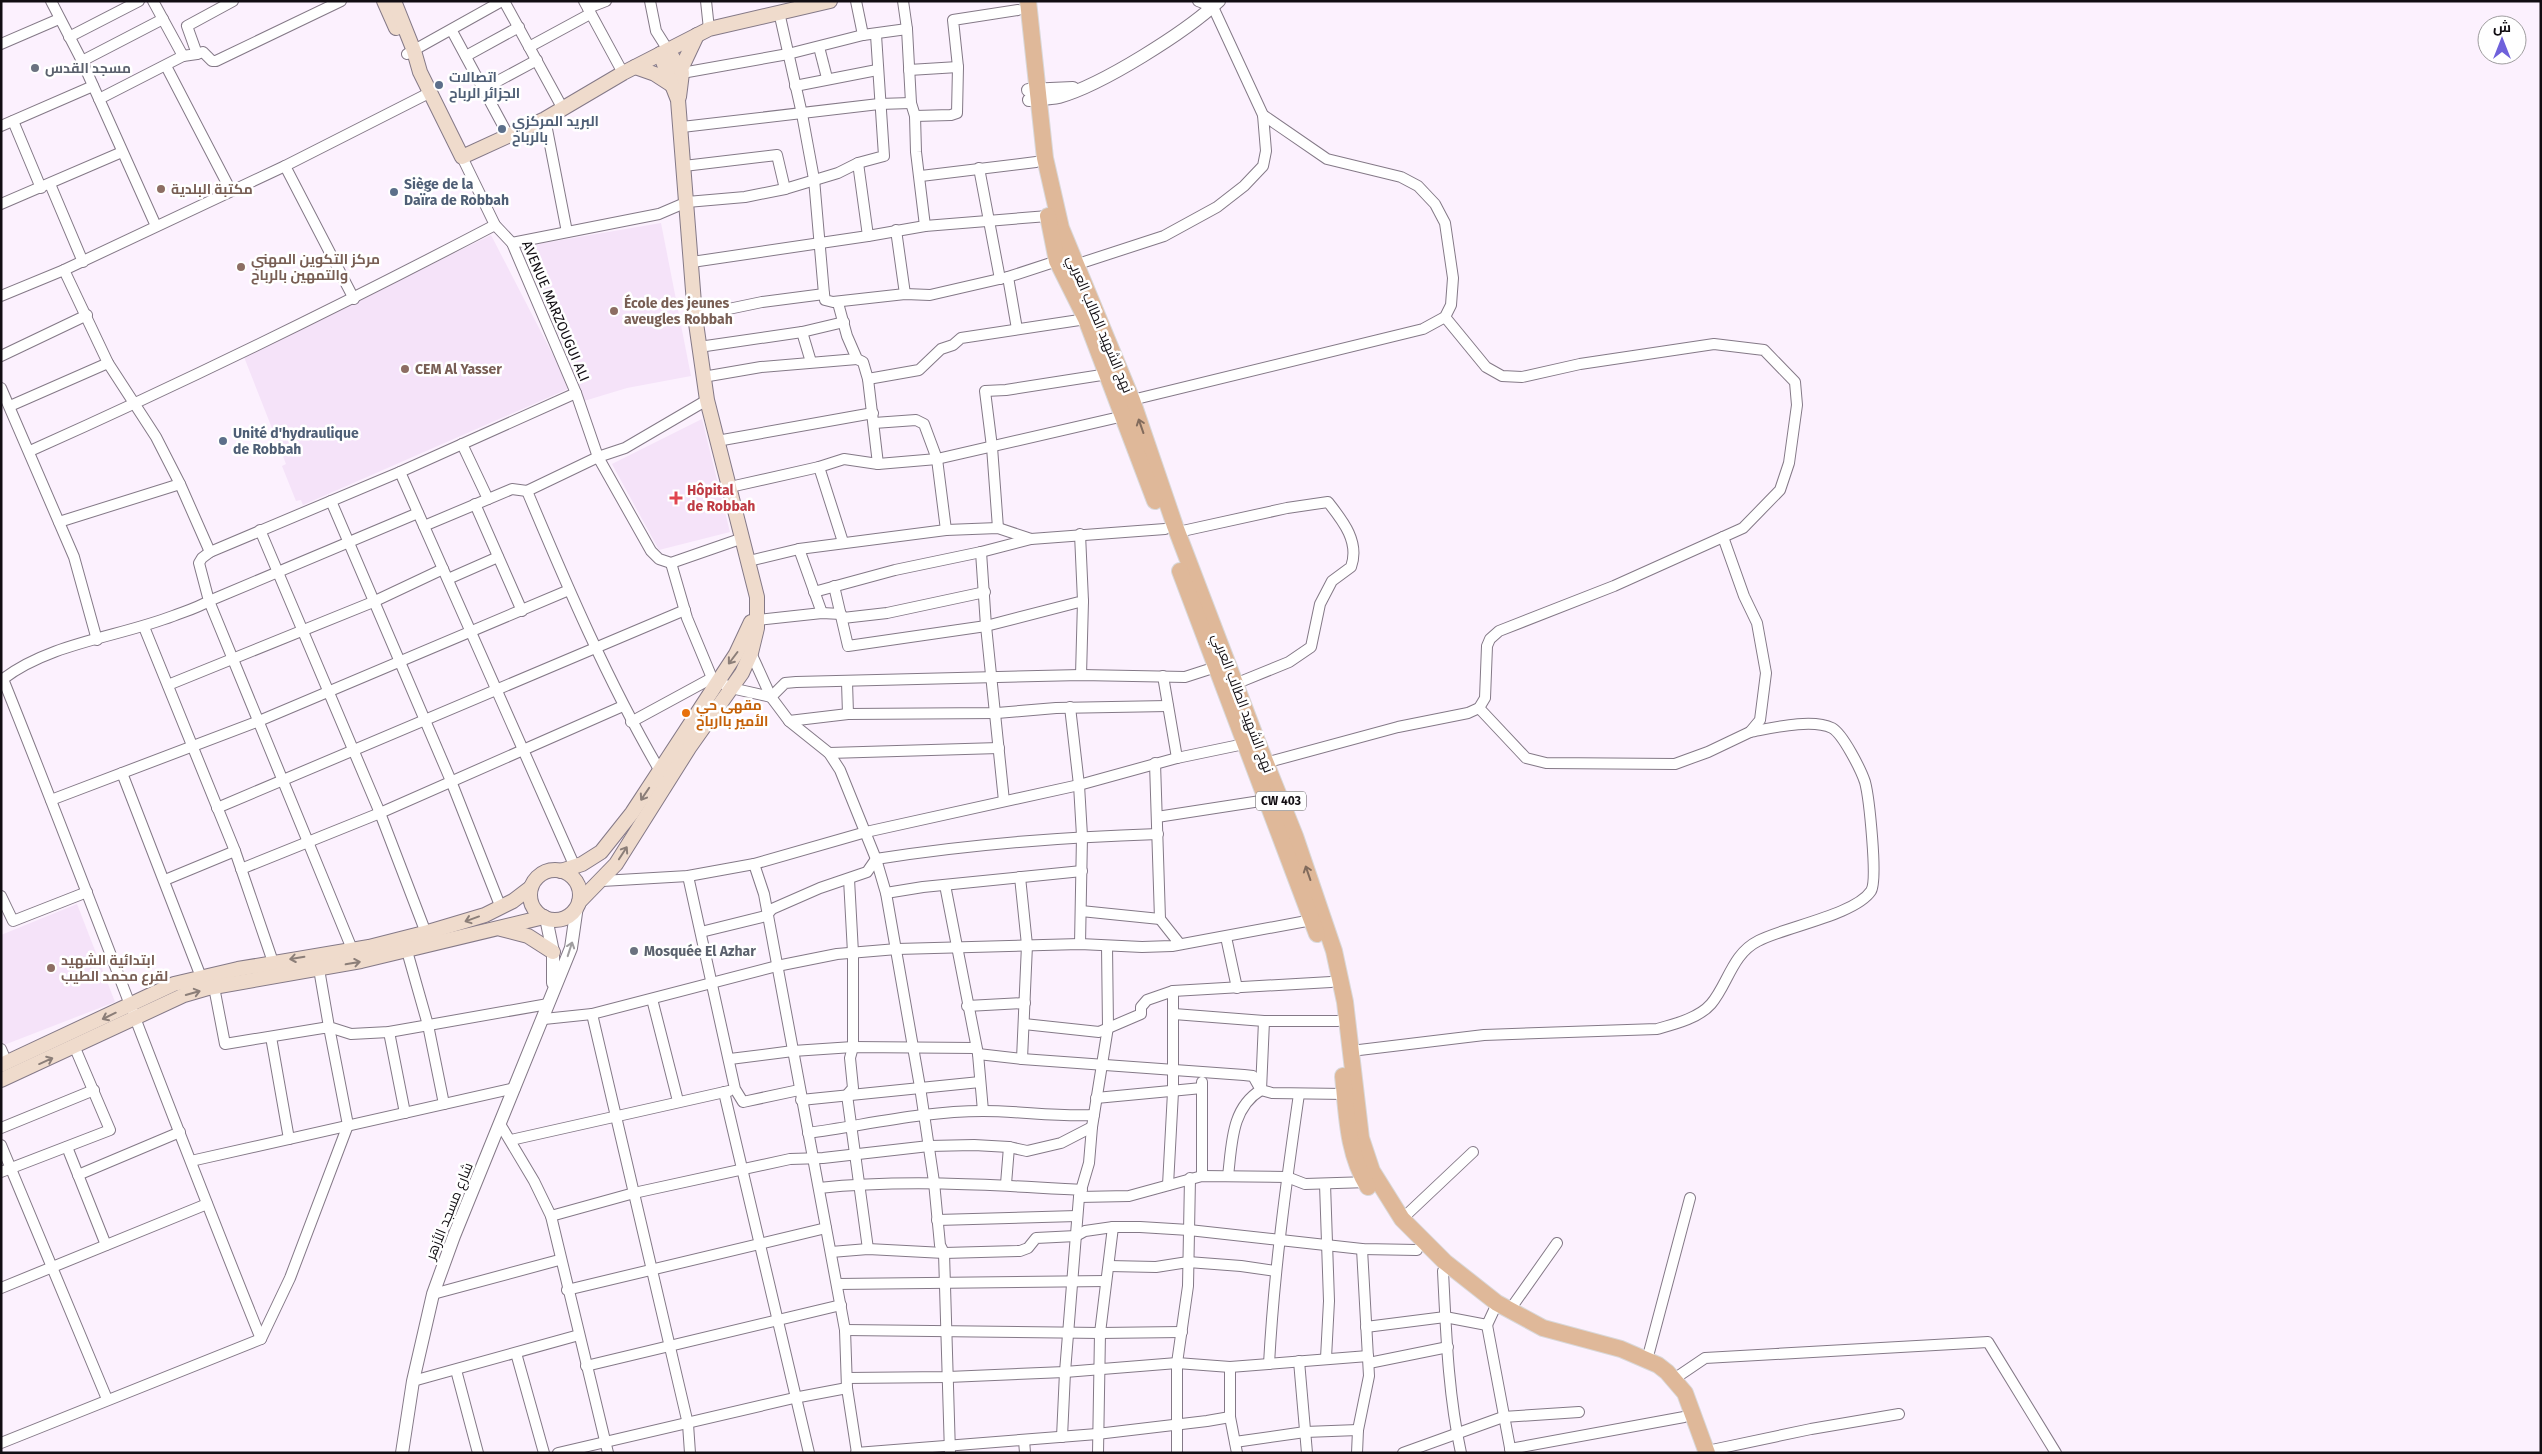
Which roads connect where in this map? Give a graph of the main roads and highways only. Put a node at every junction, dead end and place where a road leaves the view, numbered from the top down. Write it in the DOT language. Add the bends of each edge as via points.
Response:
graph roads {
  1 [pos="384,1"];
  2 [pos="394,1"];
  3 [pos="830,1"];
  4 [pos="1021,4"];
  5 [pos="785,8"];
  6 [pos="703,32"];
  7 [pos="664,49"];
  8 [pos="411,52"];
  9 [pos="629,70"];
  10 [pos="681,71"];
  11 [pos="676,93"];
  12 [pos="1034,94"];
  13 [pos="1171,531"];
  14 [pos="757,597"];
  15 [pos="1251,742"];
  16 [pos="568,869"];
  17 [pos="530,888"];
  18 [pos="578,904"];
  19 [pos="545,918"];
  20 [pos="495,928"];
  21 [pos="553,952"];
  22 [pos="134,1011"];
  23 [pos="4,1064"];
  24 [pos="1,1080"];
  25 [pos="1371,1182"];
  26 [pos="1474,1291"];
  27 [pos="1594,1347"];
  28 [pos="1704,1452"];
  1 -- 8 [label="main road"];
  2 -- 8 [label="main road"];
  3 -- 5 [label="main road"];
  4 -- 12 [label="main road, نهج الشهيد الطالب العربي / CW 403"];
  5 -- 6 [label="main road"];
  6 -- 7 [label="main road"];
  6 -- 10 [label="main road"];
  7 -- 9 [label="main road"];
  7 -- 10 [label="main road"];
  7 -- 11 [label="main road"];
  8 -- 9 [label="main road" via="462,157 545,119"];
  9 -- 11 [label="main road" via="664,78"];
  10 -- 11 [label="main road"];
  11 -- 14 [label="main road" via="682,127 695,316 703,377"];
  13 -- 12 [label="main road, نهج الشهيد الطالب العربي / CW 403, one-way" via="1132,400 1061,228"];
  12 -- 13 [label="main road, نهج الشهيد الطالب العربي / CW 403" via="1036,162 1056,261 1086,319"];
  13 -- 15 [label="main road, نهج الشهيد الطالب العربي / CW 403" via="1235,684"];
  13 -- 15 [label="main road, نهج الشهيد الطالب العربي / CW 403" via="1216,667"];
  14 -- 16 [label="main road, one-way" via="744,641 714,680 632,813 601,852"];
  18 -- 14 [label="main road, one-way" via="616,864 689,748 742,673 751,653"];
  25 -- 15 [label="main road, نهج الشهيد الطالب العربي / CW 403, one-way" via="1361,1138 1345,1002 1334,951 1296,836 1265,763"];
  15 -- 25 [label="main road, نهج الشهيد الطالب العربي / CW 403" via="1267,800 1312,920 1331,982 1350,1140 1356,1164"];
  16 -- 17 [label="main road" via="546,872"];
  16 -- 18 [label="main road" via="568,874 578,886"];
  17 -- 19 [label="main road" via="531,902 538,914"];
  17 -- 22 [label="main road, one-way" via="501,908 426,933 174,984"];
  18 -- 19 [label="main road" via="564,918"];
  19 -- 20 [label="main road"];
  20 -- 21 [label="main road" via="528,936"];
  22 -- 20 [label="main road, one-way" via="214,987 406,951"];
  22 -- 23 [label="main road, one-way"];
  24 -- 22 [label="main road, one-way" via="75,1048"];
  25 -- 26 [label="main road, نهج الشهيد الطالب العربي / CW 403" via="1402,1219"];
  25 -- 26 [label="main road, نهج الشهيد الطالب العربي / CW 403" via="1380,1205 1417,1250"];
  26 -- 27 [label="main road, نهج الشهيد الطالب العربي / CW 403" via="1497,1315 1539,1336 1558,1343"];
  27 -- 28 [label="main road, نهج الشهيد الطالب العربي / CW 403" via="1657,1376 1672,1394"];
  27 -- 28 [label="main road, نهج الشهيد الطالب العربي / CW 403" via="1646,1360 1658,1365 1674,1379 1685,1393"];
}
